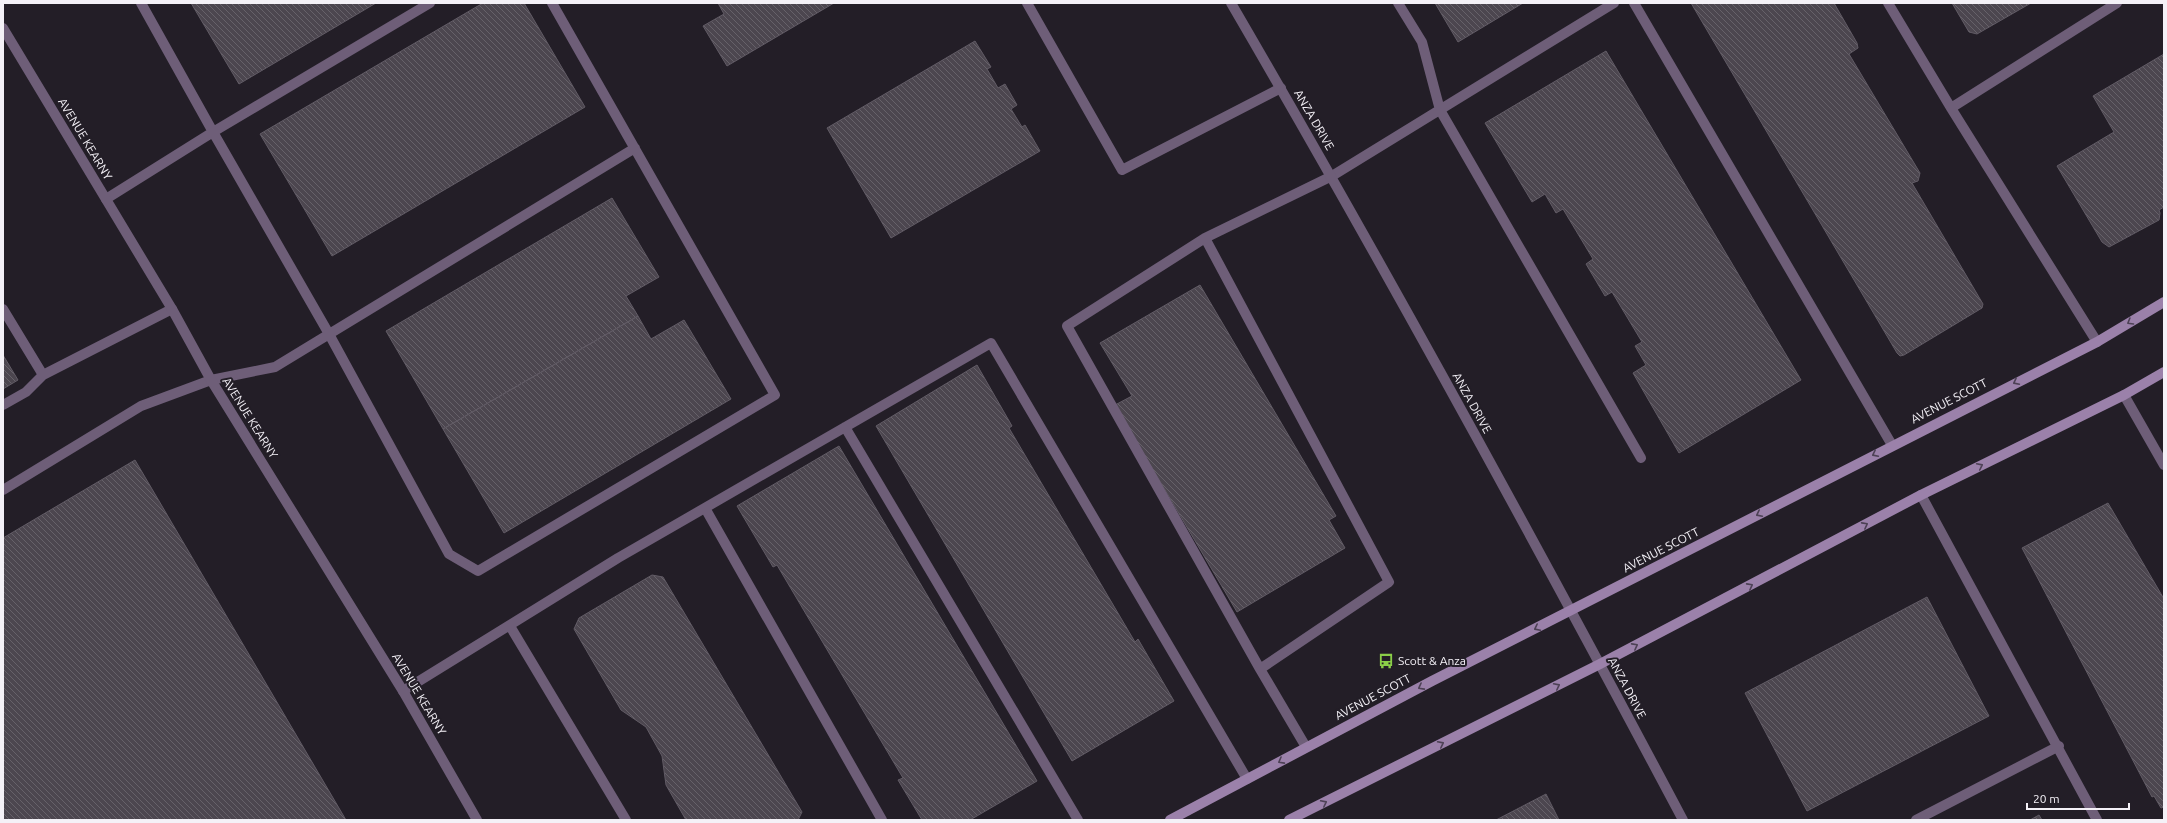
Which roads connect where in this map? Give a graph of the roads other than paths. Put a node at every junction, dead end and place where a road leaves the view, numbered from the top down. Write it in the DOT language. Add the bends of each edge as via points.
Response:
graph roads {
  1 [pos="141,3"];
  2 [pos="430,3"];
  3 [pos="552,3"];
  4 [pos="1027,3"];
  5 [pos="1231,3"];
  6 [pos="1398,3"];
  7 [pos="1614,3"];
  8 [pos="1634,3"];
  9 [pos="1888,3"];
  10 [pos="2117,3"];
  11 [pos="3,28"];
  12 [pos="1281,88"];
  13 [pos="1951,108"];
  14 [pos="1440,110"];
  15 [pos="212,132"];
  16 [pos="635,148"];
  17 [pos="1332,176"];
  18 [pos="106,200"];
  19 [pos="1205,238"];
  20 [pos="2164,302"];
  21 [pos="3,309"];
  22 [pos="172,309"];
  23 [pos="329,334"];
  24 [pos="2097,342"];
  25 [pos="2164,372"];
  26 [pos="43,375"];
  27 [pos="211,380"];
  28 [pos="2124,395"];
  29 [pos="3,405"];
  30 [pos="846,427"];
  31 [pos="1892,445"];
  32 [pos="1641,458"];
  33 [pos="2164,465"];
  34 [pos="3,490"];
  35 [pos="1921,495"];
  36 [pos="705,508"];
  37 [pos="1572,611"];
  38 [pos="510,626"];
  39 [pos="1600,664"];
  40 [pos="1260,669"];
  41 [pos="403,691"];
  42 [pos="2059,746"];
  43 [pos="1306,747"];
  44 [pos="1247,779"];
  45 [pos="477,820"];
  46 [pos="626,820"];
  47 [pos="882,820"];
  48 [pos="1078,820"];
  49 [pos="1170,820"];
  50 [pos="1289,820"];
  51 [pos="1683,820"];
  52 [pos="1916,820"];
  53 [pos="2097,820"];
  1 -- 15 [label="street"];
  2 -- 15 [label="street"];
  3 -- 16 [label="street"];
  4 -- 12 [label="street" via="1122,170"];
  5 -- 12 [label="street, ANZA DRIVE"];
  6 -- 14 [label="street" via="1422,42"];
  7 -- 14 [label="street"];
  8 -- 31 [label="street"];
  9 -- 13 [label="street"];
  10 -- 13 [label="street"];
  11 -- 18 [label="street, AVENUE KEARNY"];
  12 -- 17 [label="street, ANZA DRIVE"];
  13 -- 24 [label="street"];
  14 -- 17 [label="street"];
  14 -- 32 [label="street"];
  15 -- 18 [label="street"];
  15 -- 23 [label="street"];
  16 -- 23 [label="street"];
  16 -- 23 [label="street" via="775,395 478,571 449,554"];
  17 -- 19 [label="street"];
  17 -- 37 [label="street, ANZA DRIVE"];
  18 -- 22 [label="street, AVENUE KEARNY"];
  19 -- 40 [label="street" via="1389,582"];
  19 -- 40 [label="street" via="1068,326"];
  20 -- 24 [label="main road, AVENUE SCOTT, one-way"];
  21 -- 26 [label="street"];
  22 -- 26 [label="street"];
  22 -- 27 [label="street, AVENUE KEARNY"];
  23 -- 27 [label="street" via="275,367"];
  24 -- 31 [label="main road, AVENUE SCOTT, one-way"];
  25 -- 28 [label="main road"];
  26 -- 29 [label="street" via="26,392"];
  27 -- 34 [label="street" via="142,406"];
  27 -- 41 [label="street, AVENUE KEARNY"];
  28 -- 33 [label="street"];
  35 -- 28 [label="main road, one-way"];
  30 -- 36 [label="street"];
  30 -- 44 [label="street" via="991,343"];
  30 -- 48 [label="street"];
  31 -- 37 [label="main road, AVENUE SCOTT, one-way"];
  39 -- 35 [label="main road, one-way"];
  35 -- 42 [label="street"];
  36 -- 38 [label="street" via="618,558"];
  36 -- 47 [label="street"];
  37 -- 39 [label="street, ANZA DRIVE"];
  37 -- 43 [label="main road, AVENUE SCOTT, one-way"];
  38 -- 41 [label="street"];
  38 -- 46 [label="street"];
  50 -- 39 [label="main road, one-way"];
  39 -- 51 [label="street, ANZA DRIVE"];
  40 -- 43 [label="street"];
  41 -- 45 [label="street, AVENUE KEARNY"];
  42 -- 52 [label="street"];
  42 -- 53 [label="street"];
  43 -- 44 [label="main road, AVENUE SCOTT, one-way"];
  44 -- 49 [label="main road, AVENUE SCOTT"];
}
